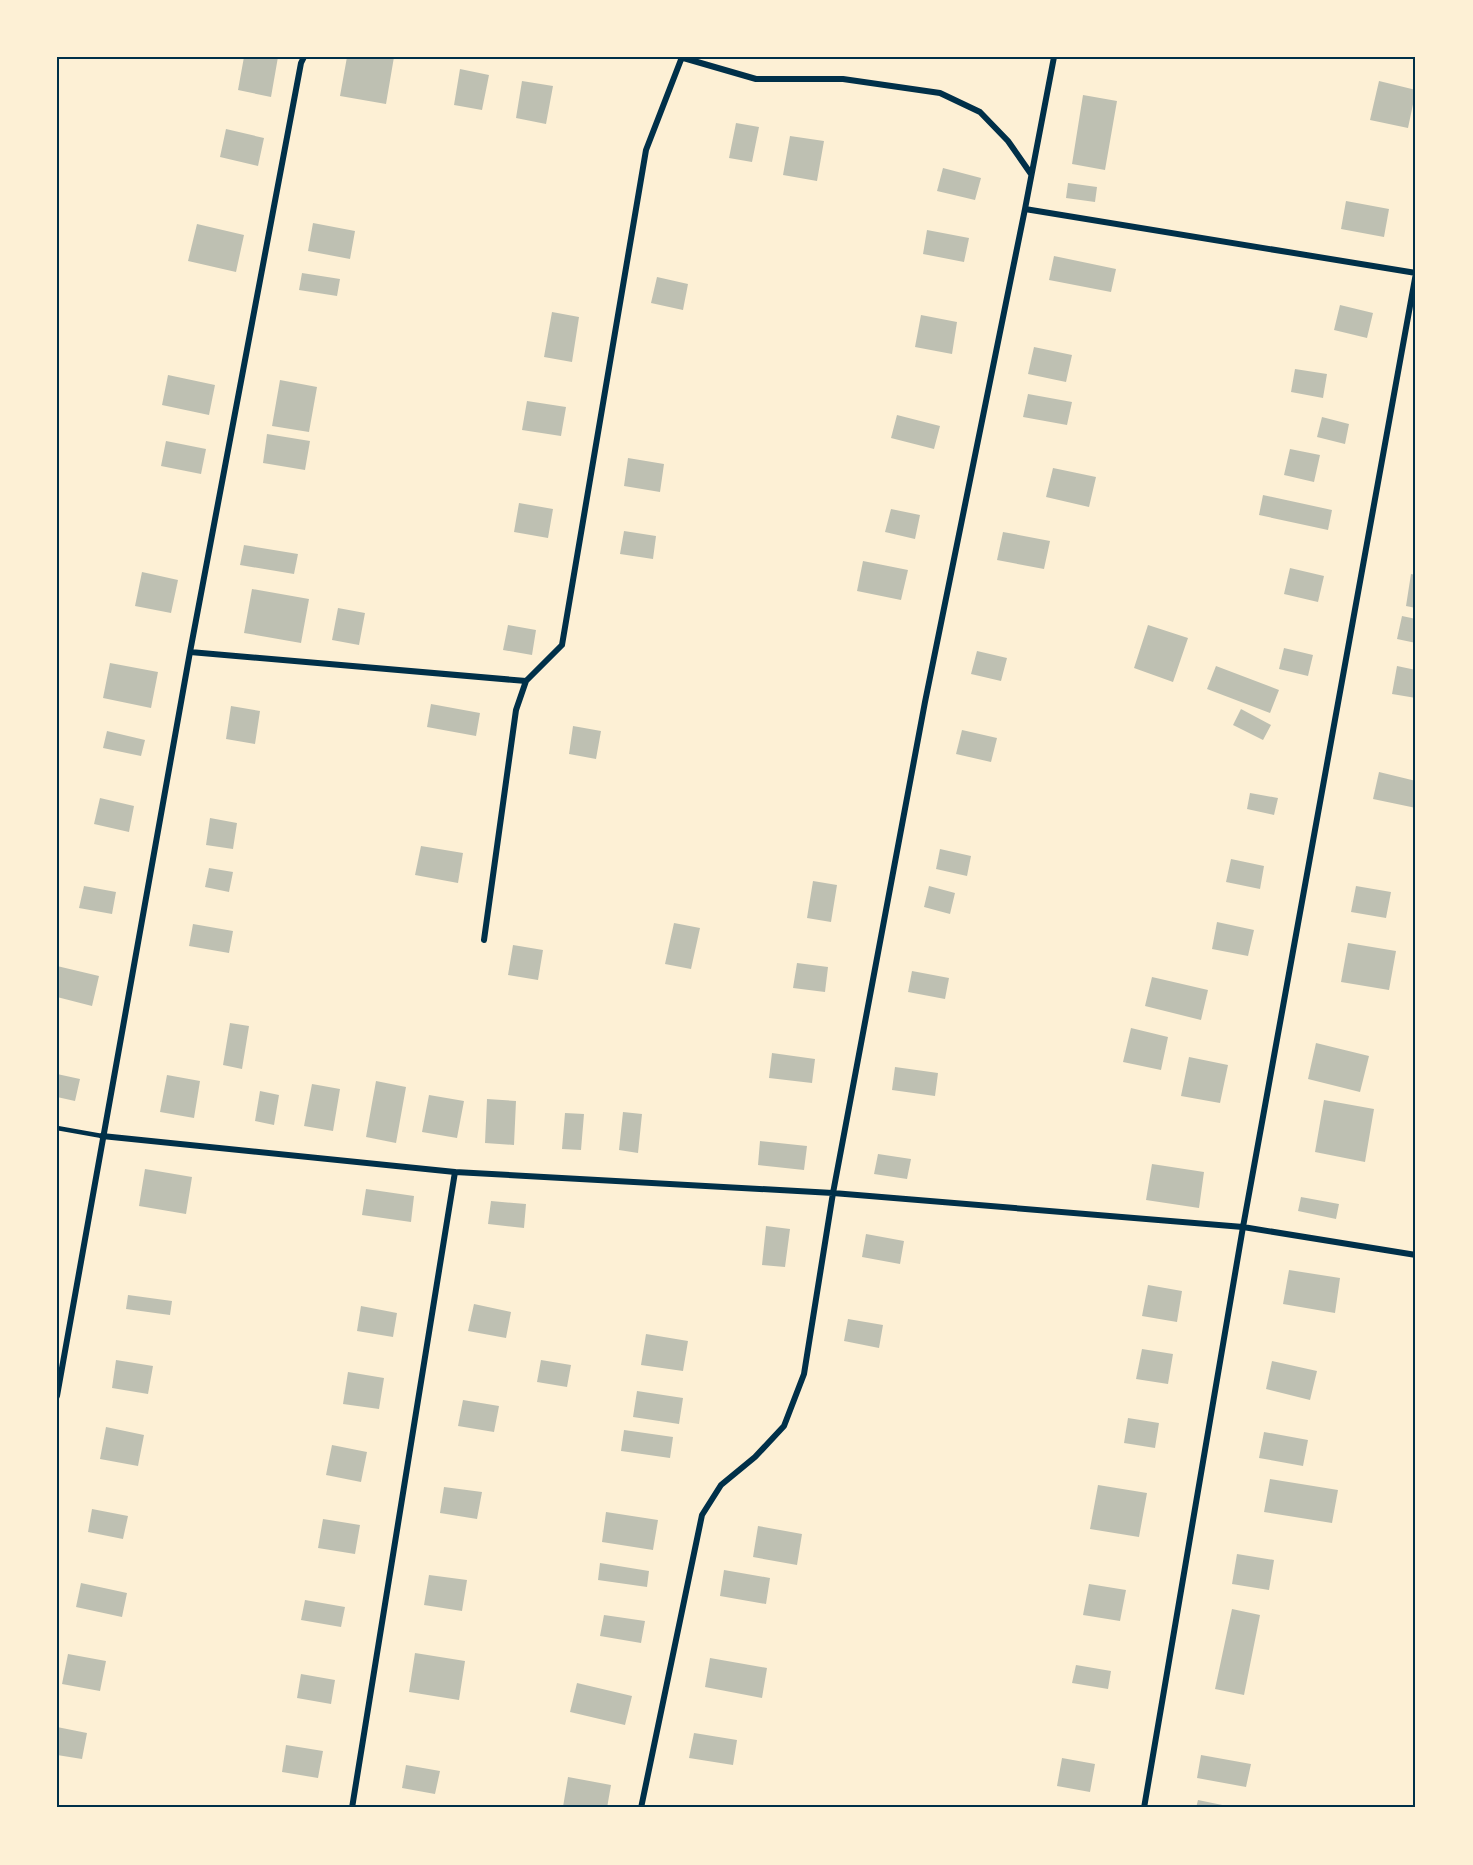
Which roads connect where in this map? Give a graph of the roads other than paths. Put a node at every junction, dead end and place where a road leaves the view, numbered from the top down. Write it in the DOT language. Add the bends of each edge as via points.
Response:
graph roads {
  1 [pos="304,57"];
  2 [pos="681,57"];
  3 [pos="1054,57"];
  4 [pos="1031,174"];
  5 [pos="1025,209"];
  6 [pos="1416,273"];
  7 [pos="190,652"];
  8 [pos="526,681"];
  9 [pos="484,940"];
  10 [pos="57,1128"];
  11 [pos="102,1136"];
  12 [pos="455,1172"];
  13 [pos="833,1193"];
  14 [pos="1242,1227"];
  15 [pos="1416,1256"];
  16 [pos="57,1396"];
  17 [pos="352,1808"];
  18 [pos="641,1808"];
  19 [pos="1144,1808"];
  1 -- 7 [label="street"];
  2 -- 4 [label="street" via="756,79 843,80 940,93 980,112 1008,141"];
  2 -- 8 [label="street" via="646,150 562,645"];
  3 -- 4 [label="street"];
  4 -- 5 [label="street"];
  5 -- 6 [label="street"];
  5 -- 13 [label="street" via="925,702"];
  6 -- 14 [label="street"];
  7 -- 8 [label="street"];
  7 -- 11 [label="street"];
  8 -- 9 [label="street" via="516,711"];
  10 -- 11 [label="lane"];
  11 -- 12 [label="street"];
  11 -- 16 [label="street"];
  12 -- 13 [label="street"];
  12 -- 17 [label="street"];
  13 -- 14 [label="street"];
  13 -- 18 [label="street" via="804,1374 784,1426 721,1485 702,1515"];
  14 -- 15 [label="street"];
  14 -- 19 [label="street"];
}
